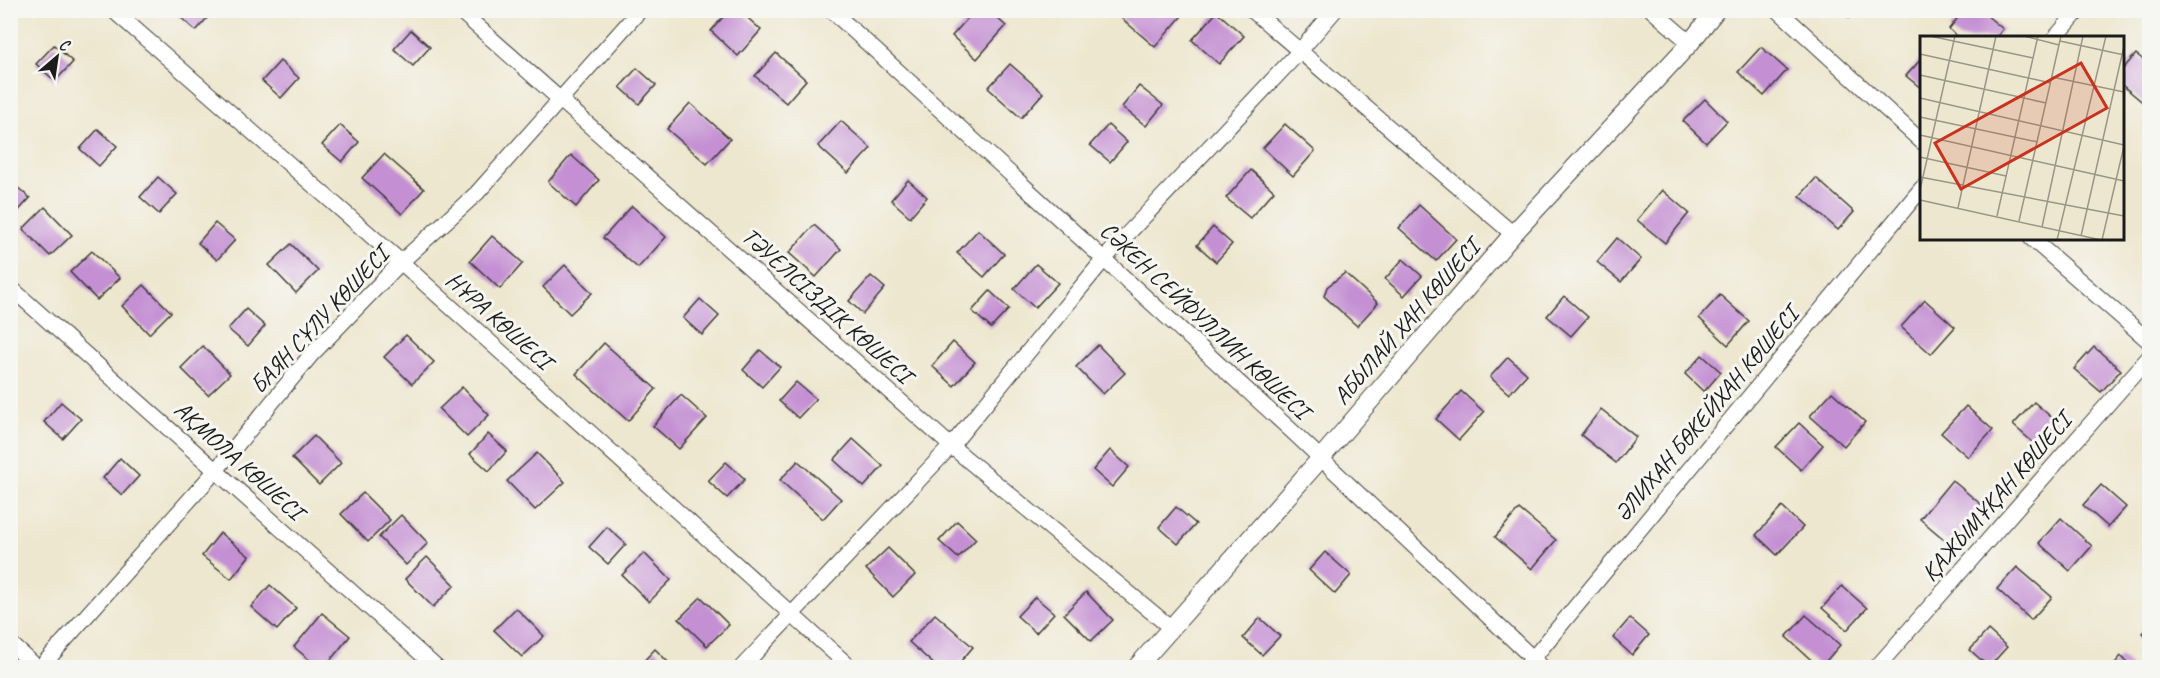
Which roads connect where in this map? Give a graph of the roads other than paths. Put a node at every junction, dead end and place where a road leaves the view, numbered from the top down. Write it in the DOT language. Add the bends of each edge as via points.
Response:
graph roads {
  1 [pos="113,10"];
  2 [pos="459,10"];
  3 [pos="640,10"];
  4 [pos="831,10"];
  5 [pos="1252,10"];
  6 [pos="1335,10"];
  7 [pos="1652,10"];
  8 [pos="1716,10"];
  9 [pos="1778,10"];
  10 [pos="2079,10"];
  11 [pos="2057,36"];
  12 [pos="1690,43"];
  13 [pos="1299,52"];
  14 [pos="560,99"];
  15 [pos="1920,140"];
  16 [pos="1920,190"];
  17 [pos="1513,234"];
  18 [pos="2033,240"];
  19 [pos="1105,258"];
  20 [pos="401,262"];
  21 [pos="10,287"];
  22 [pos="2150,342"];
  23 [pos="2150,356"];
  24 [pos="951,446"];
  25 [pos="1321,458"];
  26 [pos="217,470"];
  27 [pos="792,615"];
  28 [pos="1170,627"];
  29 [pos="10,643"];
  30 [pos="1534,664"];
  31 [pos="39,668"];
  32 [pos="437,668"];
  33 [pos="741,668"];
  34 [pos="850,668"];
  35 [pos="1136,668"];
  36 [pos="1876,668"];
  1 -- 20 [label="street, НҰРА КӨШЕСІ"];
  2 -- 14 [label="street, ТӘУЕЛСІЗДІК КӨШЕСІ"];
  3 -- 14 [label="street, БАЯН СҰЛУ КӨШЕСІ"];
  4 -- 19 [label="street, СӘКЕН СЕЙФУЛЛИН КӨШЕСІ"];
  5 -- 13 [label="street"];
  6 -- 13 [label="street"];
  7 -- 12 [label="street"];
  8 -- 12 [label="street, АБЫЛАЙ ХАН КӨШЕСІ"];
  9 -- 15 [label="street"];
  10 -- 11 [label="street"];
  12 -- 17 [label="street, АБЫЛАЙ ХАН КӨШЕСІ"];
  13 -- 17 [label="street"];
  13 -- 19 [label="street"];
  14 -- 20 [label="street, БАЯН СҰЛУ КӨШЕСІ" via="477,194"];
  14 -- 24 [label="street, ТӘУЕЛСІЗДІК КӨШЕСІ"];
  16 -- 30 [label="street, ӘЛИХАН БӨКЕЙХАН КӨШЕСІ"];
  17 -- 25 [label="street, АБЫЛАЙ ХАН КӨШЕСІ"];
  18 -- 22 [label="street"];
  19 -- 24 [label="street"];
  19 -- 25 [label="street, СӘКЕН СЕЙФУЛЛИН КӨШЕСІ"];
  20 -- 26 [label="street, БАЯН СҰЛУ КӨШЕСІ" via="311,355"];
  20 -- 27 [label="street, НҰРА КӨШЕСІ"];
  21 -- 26 [label="street, АҚМОЛА КӨШЕСІ"];
  23 -- 36 [label="street, ҚАЖЫМҰҚАН КӨШЕСІ"];
  24 -- 27 [label="street"];
  24 -- 28 [label="street, ТӘУЕЛСІЗДІК КӨШЕСІ"];
  25 -- 28 [label="street, АБЫЛАЙ ХАН КӨШЕСІ"];
  25 -- 30 [label="street, СӘКЕН СЕЙФУЛЛИН КӨШЕСІ"];
  26 -- 31 [label="street, БАЯН СҰЛУ КӨШЕСІ"];
  26 -- 32 [label="street, АҚМОЛА КӨШЕСІ"];
  27 -- 33 [label="street"];
  27 -- 34 [label="street, НҰРА КӨШЕСІ"];
  28 -- 35 [label="street, АБЫЛАЙ ХАН КӨШЕСІ"];
  29 -- 31 [label="street"];
}
